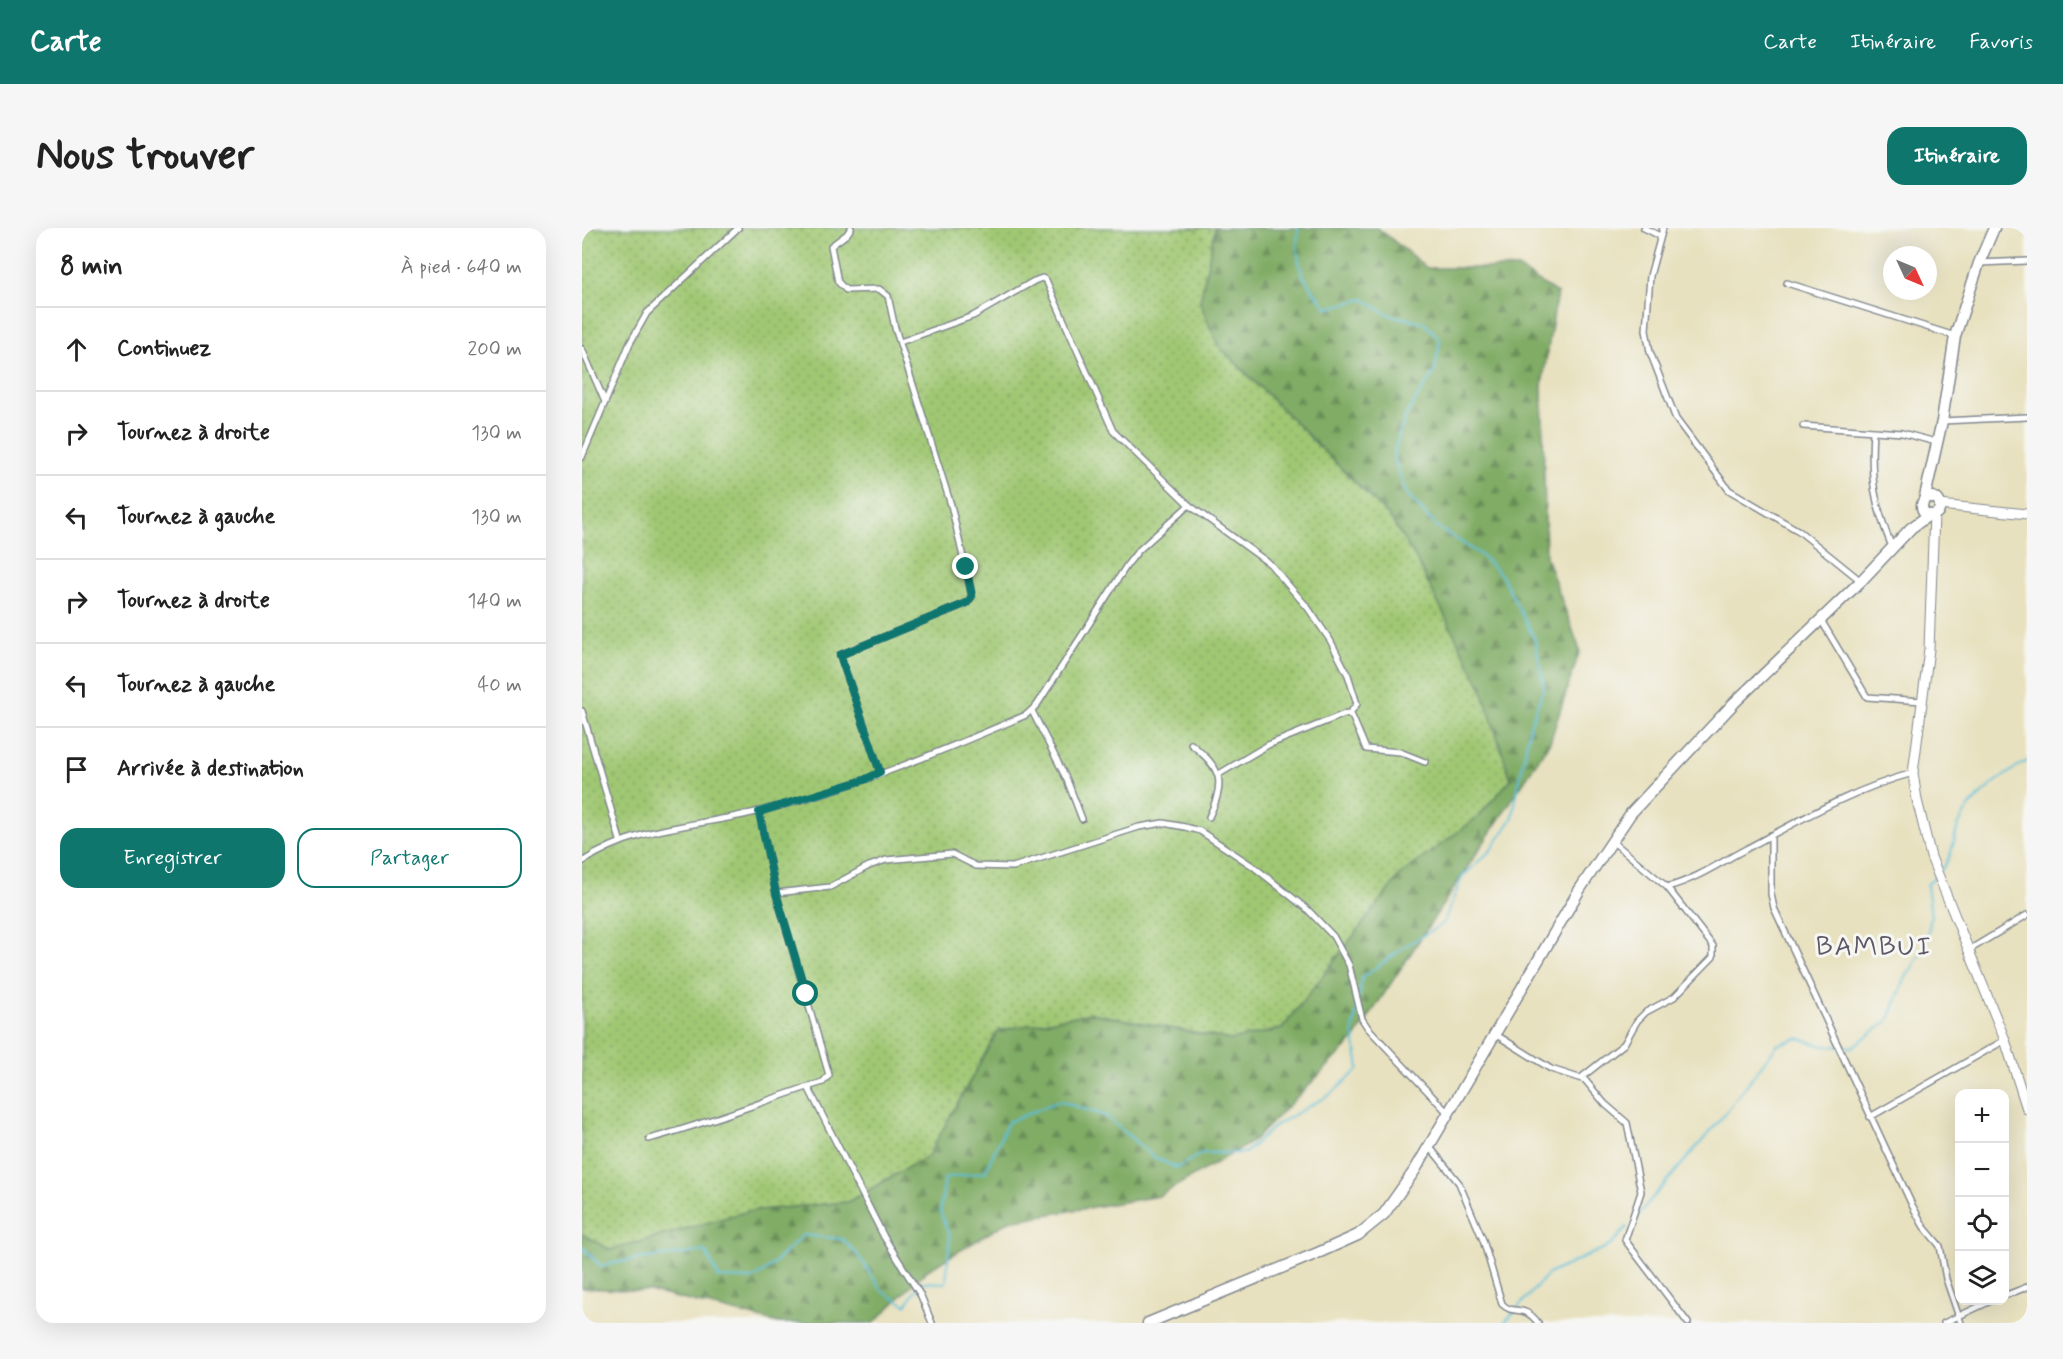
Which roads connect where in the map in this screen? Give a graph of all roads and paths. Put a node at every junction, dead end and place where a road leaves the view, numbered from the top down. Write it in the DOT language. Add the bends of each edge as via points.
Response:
graph roads {
  1 [pos="738,228"];
  2 [pos="851,228"];
  3 [pos="1644,228"];
  4 [pos="1664,228"];
  5 [pos="1994,228"];
  6 [pos="1660,236"];
  7 [pos="2027,261"];
  8 [pos="1979,263"];
  9 [pos="1787,283"];
  10 [pos="1955,336"];
  11 [pos="900,342"];
  12 [pos="582,349"];
  13 [pos="605,402"];
  14 [pos="2027,417"];
  15 [pos="1942,421"];
  16 [pos="1803,426"];
  17 [pos="1873,432"];
  18 [pos="1936,442"];
  19 [pos="582,457"];
  20 [pos="1189,505"];
  21 [pos="1931,507"];
  22 [pos="2027,514"];
  23 [pos="1893,549"];
  24 [pos="1861,581"];
  25 [pos="1821,620"];
  26 [pos="1922,700"];
  27 [pos="582,711"];
  28 [pos="1032,711"];
  29 [pos="1350,714"];
  30 [pos="1191,744"];
  31 [pos="1425,762"];
  32 [pos="880,772"];
  33 [pos="1913,773"];
  34 [pos="1219,774"];
  35 [pos="759,812"];
  36 [pos="1209,817"];
  37 [pos="1082,819"];
  38 [pos="1771,835"];
  39 [pos="620,840"];
  40 [pos="1611,840"];
  41 [pos="582,862"];
  42 [pos="1667,887"];
  43 [pos="776,893"];
  44 [pos="2027,915"];
  45 [pos="1969,950"];
  46 [pos="1495,1034"];
  47 [pos="2005,1040"];
  48 [pos="1582,1077"];
  49 [pos="808,1086"];
  50 [pos="2027,1106"];
  51 [pos="1448,1113"];
  52 [pos="1870,1117"];
  53 [pos="649,1139"];
  54 [pos="1429,1146"];
  55 [pos="2027,1287"];
  56 [pos="2009,1294"];
  57 [pos="1985,1305"];
  58 [pos="1960,1320"];
  59 [pos="1155,1322"];
  60 [pos="932,1323"];
  61 [pos="1538,1323"];
  62 [pos="1688,1323"];
  63 [pos="1944,1323"];
  1 -- 13 [label="street" via="647,313"];
  2 -- 11 [label="street" via="831,246 838,282 846,290 884,291"];
  3 -- 6 [label="street"];
  4 -- 6 [label="street"];
  5 -- 8 [label="highway"];
  6 -- 24 [label="street" via="1650,276 1646,330 1650,352 1676,419 1729,490 1799,531"];
  7 -- 8 [label="street"];
  8 -- 10 [label="highway"];
  9 -- 10 [label="street"];
  10 -- 15 [label="highway"];
  11 -- 20 [label="street" via="973,316 1034,281 1046,280 1113,431"];
  11 -- 32 [label="street" via="951,505 972,596 967,603 840,655"];
  12 -- 13 [label="street"];
  13 -- 19 [label="street"];
  14 -- 15 [label="street"];
  15 -- 18 [label="highway"];
  16 -- 17 [label="street"];
  17 -- 18 [label="street" via="1902,433"];
  17 -- 23 [label="street" via="1872,480 1877,510"];
  18 -- 21 [label="highway"];
  20 -- 28 [label="street" via="1127,565"];
  20 -- 29 [label="street" via="1270,564 1308,608 1348,675 1357,704"];
  21 -- 22 [label="main road"];
  21 -- 23 [label="highway"];
  21 -- 26 [label="main road" via="1929,649"];
  23 -- 24 [label="highway"];
  24 -- 25 [label="highway"];
  25 -- 26 [label="street" via="1867,697"];
  25 -- 40 [label="highway" via="1666,773"];
  26 -- 33 [label="main road"];
  27 -- 39 [label="street"];
  28 -- 32 [label="street"];
  28 -- 37 [label="street"];
  29 -- 31 [label="street" via="1366,749 1400,752"];
  29 -- 34 [label="street" via="1298,731"];
  30 -- 34 [label="street"];
  32 -- 35 [label="street"];
  33 -- 38 [label="street" via="1832,802"];
  33 -- 45 [label="main road" via="1925,839"];
  34 -- 36 [label="street" via="1218,797"];
  35 -- 39 [label="street"];
  35 -- 43 [label="street"];
  38 -- 42 [label="street"];
  38 -- 52 [label="street" via="1774,908"];
  39 -- 41 [label="street"];
  40 -- 42 [label="street"];
  40 -- 46 [label="highway"];
  42 -- 48 [label="street" via="1713,946 1713,957 1674,996 1646,1012 1624,1044"];
  43 -- 49 [label="street" via="829,1075 824,1082"];
  43 -- 51 [label="street" via="831,887 886,860 952,854 976,866 1013,867 1139,827 1163,823 1200,831 1254,867 1308,910 1333,936 1349,965 1362,1019"];
  44 -- 45 [label="street"];
  45 -- 47 [label="main road"];
  46 -- 48 [label="street" via="1551,1069"];
  46 -- 51 [label="highway"];
  47 -- 50 [label="main road"];
  47 -- 52 [label="street"];
  48 -- 62 [label="street" via="1627,1123 1641,1192 1625,1242"];
  49 -- 53 [label="street" via="703,1125"];
  49 -- 60 [label="street"];
  51 -- 54 [label="highway"];
  52 -- 58 [label="street" via="1924,1227 1940,1246"];
  54 -- 59 [label="highway" via="1394,1202 1365,1230"];
  54 -- 61 [label="street" via="1459,1183 1483,1240 1502,1304 1532,1314"];
  55 -- 56 [label="street"];
  57 -- 58 [label="street"];
  58 -- 63 [label="street"];
}
